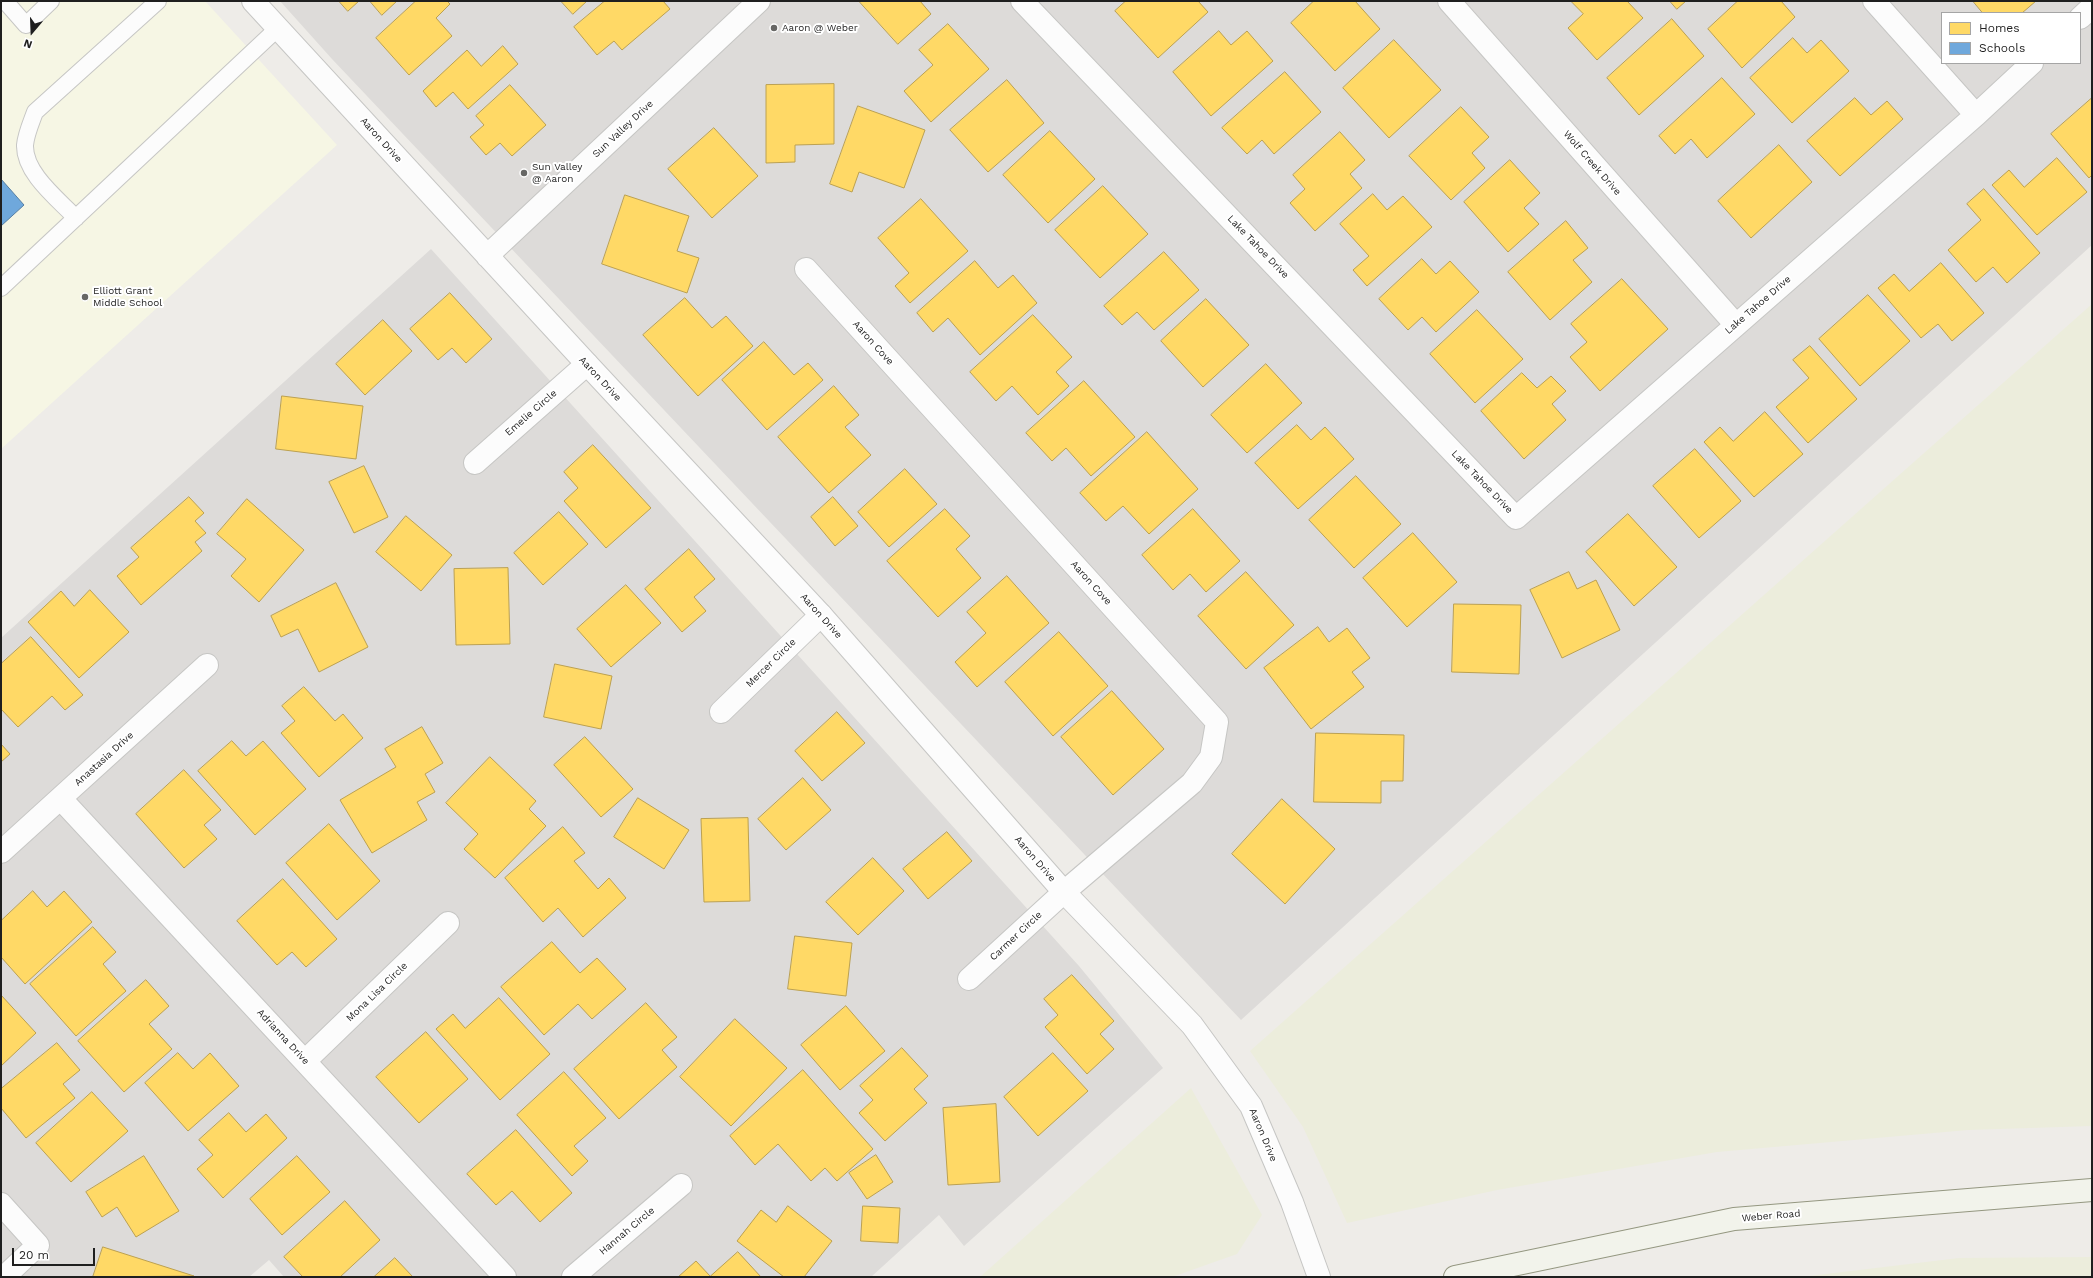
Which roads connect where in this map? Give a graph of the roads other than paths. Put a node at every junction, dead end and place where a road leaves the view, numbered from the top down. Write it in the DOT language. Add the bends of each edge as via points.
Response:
graph roads {
  1 [pos="5,1"];
  2 [pos="50,1"];
  3 [pos="158,1"];
  4 [pos="253,1"];
  5 [pos="1022,1"];
  6 [pos="1449,1"];
  7 [pos="1874,1"];
  8 [pos="755,2"];
  9 [pos="2092,7"];
  10 [pos="2081,17"];
  11 [pos="278,28"];
  12 [pos="2031,64"];
  13 [pos="1976,115"];
  14 [pos="76,218"];
  15 [pos="487,256"];
  16 [pos="806,269"];
  17 [pos="1,288"];
  18 [pos="1736,325"];
  19 [pos="587,364"];
  20 [pos="475,463"];
  21 [pos="821,615"];
  22 [pos="207,665"];
  23 [pos="721,712"];
  24 [pos="61,798"];
  25 [pos="1,852"];
  26 [pos="1064,892"];
  27 [pos="448,923"];
  28 [pos="969,979"];
  29 [pos="305,1061"];
  30 [pos="681,1185"];
  31 [pos="2092,1190"];
  32 [pos="1,1204"];
  33 [pos="4,1277"];
  34 [pos="505,1277"];
  35 [pos="573,1277"];
  36 [pos="1319,1277"];
  37 [pos="1455,1277"];
  1 -- 2 [label="lane" via="26,25"];
  3 -- 14 [label="lane" via="35,112 25,146 32,172"];
  4 -- 11 [label="street, Aaron Drive"];
  5 -- 18 [label="street, Lake Tahoe Drive" via="1516,518"];
  6 -- 18 [label="street, Wolf Creek Drive"];
  7 -- 13 [label="street"];
  8 -- 15 [label="street, Sun Valley Drive"];
  9 -- 10 [label="street"];
  11 -- 14 [label="lane"];
  11 -- 15 [label="street, Aaron Drive"];
  12 -- 13 [label="street, Lake Tahoe Drive"];
  13 -- 18 [label="street, Lake Tahoe Drive"];
  14 -- 17 [label="lane"];
  15 -- 19 [label="street, Aaron Drive"];
  16 -- 26 [label="street, Aaron Cove" via="1217,722 1211,757 1192,783"];
  19 -- 20 [label="street, Emelie Circle"];
  19 -- 21 [label="street, Aaron Drive"];
  21 -- 23 [label="street, Mercer Circle"];
  21 -- 26 [label="street, Aaron Drive"];
  22 -- 24 [label="street, Anastasia Drive"];
  24 -- 25 [label="street, Anastasia Drive"];
  24 -- 29 [label="street, Adrianna Drive"];
  26 -- 28 [label="street, Carmer Circle"];
  26 -- 36 [label="street, Aaron Drive" via="1192,1025 1251,1106 1292,1202"];
  27 -- 29 [label="street, Mona Lisa Circle"];
  29 -- 34 [label="street, Adrianna Drive"];
  30 -- 35 [label="street, Hannah Circle"];
  31 -- 37 [label="main road, Weber Road" via="1734,1219"];
  32 -- 33 [label="street" via="38,1245"];
}
